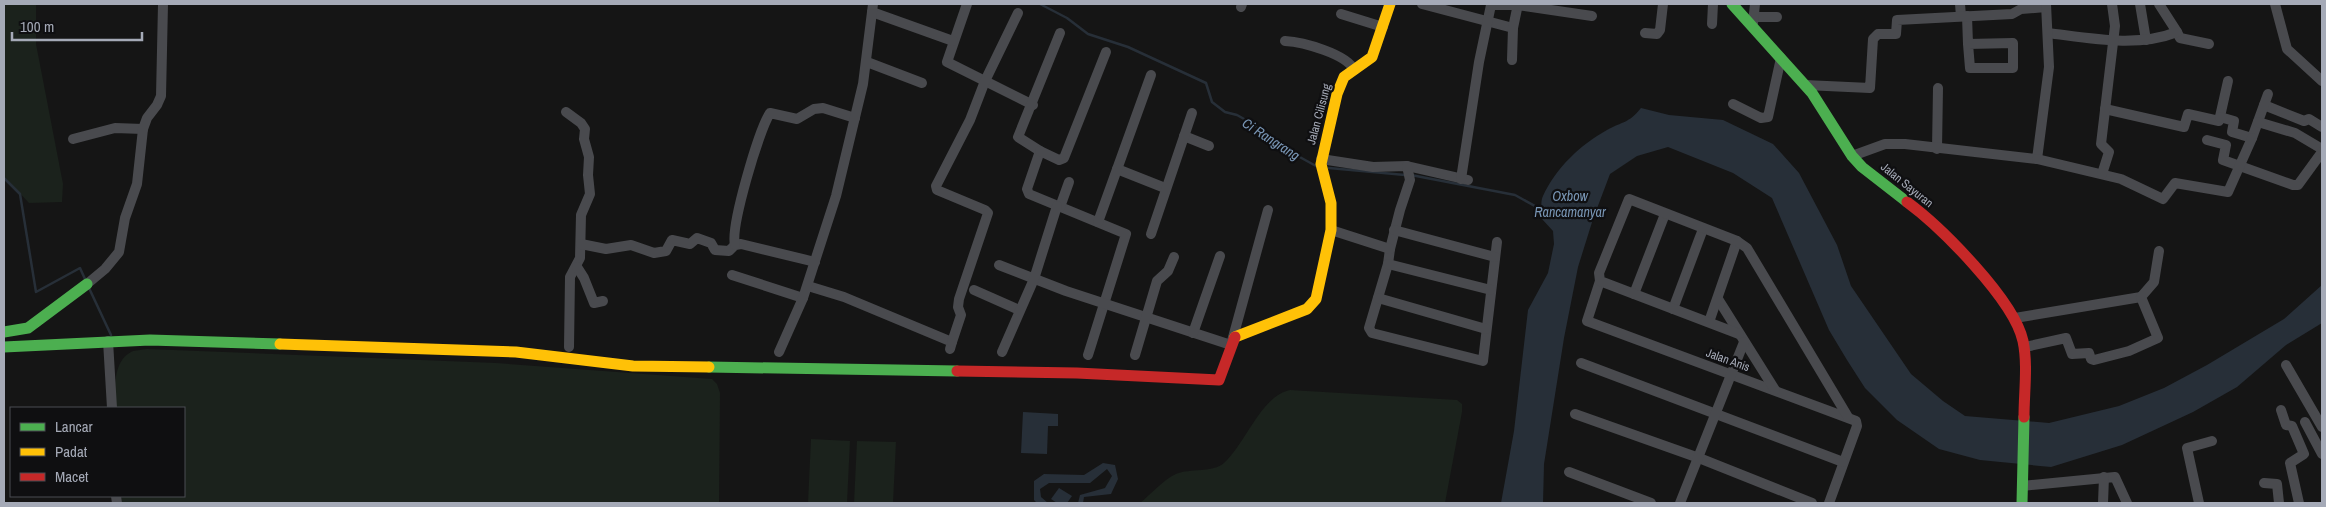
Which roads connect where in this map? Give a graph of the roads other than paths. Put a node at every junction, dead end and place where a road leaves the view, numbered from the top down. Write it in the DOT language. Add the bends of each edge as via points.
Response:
graph roads {
  1 [pos="163,4"];
  2 [pos="966,4"];
  3 [pos="1390,4"];
  4 [pos="1422,4"];
  5 [pos="1517,4"];
  6 [pos="1663,4"];
  7 [pos="1713,4"];
  8 [pos="1732,4"];
  9 [pos="1755,4"];
  10 [pos="1960,4"];
  11 [pos="2112,4"];
  12 [pos="2140,4"];
  13 [pos="2159,4"];
  14 [pos="2275,4"];
  15 [pos="2046,5"];
  16 [pos="873,8"];
  17 [pos="1452,8"];
  18 [pos="2016,8"];
  19 [pos="1018,13"];
  20 [pos="1341,14"];
  21 [pos="1592,16"];
  22 [pos="1964,16"];
  23 [pos="1777,17"];
  24 [pos="1488,21"];
  25 [pos="1753,21"];
  26 [pos="1712,24"];
  27 [pos="1383,27"];
  28 [pos="1513,28"];
  29 [pos="2177,32"];
  30 [pos="1060,33"];
  31 [pos="1644,33"];
  32 [pos="2048,33"];
  33 [pos="2113,40"];
  34 [pos="2146,40"];
  35 [pos="953,41"];
  36 [pos="1285,42"];
  37 [pos="1968,44"];
  38 [pos="2209,44"];
  39 [pos="1106,52"];
  40 [pos="1782,58"];
  41 [pos="1512,60"];
  42 [pos="867,62"];
  43 [pos="1354,70"];
  44 [pos="1151,75"];
  45 [pos="985,81"];
  46 [pos="2228,81"];
  47 [pos="2322,81"];
  48 [pos="922,83"];
  49 [pos="1805,86"];
  50 [pos="1938,88"];
  51 [pos="2268,94"];
  52 [pos="1733,104"];
  53 [pos="1033,105"];
  54 [pos="2264,106"];
  55 [pos="2104,109"];
  56 [pos="566,112"];
  57 [pos="1192,113"];
  58 [pos="2220,117"];
  59 [pos="855,118"];
  60 [pos="2258,122"];
  61 [pos="2322,126"];
  62 [pos="143,129"];
  63 [pos="1184,136"];
  64 [pos="73,138"];
  65 [pos="2252,138"];
  66 [pos="2207,140"];
  67 [pos="1209,146"];
  68 [pos="1936,149"];
  69 [pos="2322,150"];
  70 [pos="1040,151"];
  71 [pos="1852,156"];
  72 [pos="2037,159"];
  73 [pos="1321,166"];
  74 [pos="2240,166"];
  75 [pos="1117,169"];
  76 [pos="1409,173"];
  77 [pos="2102,174"];
  78 [pos="1070,182"];
  79 [pos="1165,188"];
  80 [pos="1058,207"];
  81 [pos="1268,210"];
  82 [pos="1665,214"];
  83 [pos="1098,222"];
  84 [pos="1703,229"];
  85 [pos="1331,230"];
  86 [pos="1394,230"];
  87 [pos="1151,234"];
  88 [pos="1737,241"];
  89 [pos="1497,242"];
  90 [pos="581,244"];
  91 [pos="735,245"];
  92 [pos="1390,249"];
  93 [pos="2159,251"];
  94 [pos="1220,256"];
  95 [pos="1174,257"];
  96 [pos="1495,257"];
  97 [pos="815,262"];
  98 [pos="1388,264"];
  99 [pos="999,265"];
  100 [pos="577,267"];
  101 [pos="732,275"];
  102 [pos="1034,279"];
  103 [pos="1600,281"];
  104 [pos="87,284"];
  105 [pos="808,286"];
  106 [pos="974,290"];
  107 [pos="1491,290"];
  108 [pos="1634,294"];
  109 [pos="2142,297"];
  110 [pos="803,298"];
  111 [pos="1378,298"];
  112 [pos="1718,299"];
  113 [pos="603,301"];
  114 [pos="1105,304"];
  115 [pos="1673,309"];
  116 [pos="1019,310"];
  117 [pos="1146,318"];
  118 [pos="2015,318"];
  119 [pos="1709,322"];
  120 [pos="1486,329"];
  121 [pos="4,332"];
  122 [pos="1193,333"];
  123 [pos="1742,338"];
  124 [pos="108,341"];
  125 [pos="1231,343"];
  126 [pos="4,346"];
  127 [pos="568,347"];
  128 [pos="2025,347"];
  129 [pos="779,352"];
  130 [pos="1002,352"];
  131 [pos="1088,355"];
  132 [pos="1135,355"];
  133 [pos="1581,363"];
  134 [pos="2286,365"];
  135 [pos="1731,374"];
  136 [pos="1775,390"];
  137 [pos="112,407"];
  138 [pos="2281,410"];
  139 [pos="1575,414"];
  140 [pos="1716,415"];
  141 [pos="1848,417"];
  142 [pos="2305,422"];
  143 [pos="2322,427"];
  144 [pos="2212,442"];
  145 [pos="2321,448"];
  146 [pos="1698,458"];
  147 [pos="1843,462"];
  148 [pos="1569,472"];
  149 [pos="2104,477"];
  150 [pos="2264,483"];
  151 [pos="2022,484"];
  152 [pos="1651,503"];
  153 [pos="1680,503"];
  154 [pos="1812,503"];
  155 [pos="1829,503"];
  156 [pos="2022,503"];
  157 [pos="2103,503"];
  158 [pos="2127,503"];
  159 [pos="2199,503"];
  160 [pos="2279,503"];
  161 [pos="2299,503"];
  1 -- 62 [label="street" via="161,96 146,118"];
  2 -- 35 [label="street"];
  3 -- 27 [label="street, Jalan Cilisung"];
  4 -- 17 [label="street"];
  5 -- 21 [label="street"];
  5 -- 24 [label="street" via="1492,5"];
  5 -- 28 [label="street"];
  6 -- 31 [label="street" via="1660,30 1657,34"];
  7 -- 26 [label="street"];
  8 -- 25 [label="street, Jalan Sayuran"];
  9 -- 25 [label="street"];
  10 -- 22 [label="street"];
  11 -- 33 [label="street"];
  12 -- 34 [label="street"];
  13 -- 29 [label="street"];
  14 -- 47 [label="street" via="2287,49"];
  15 -- 18 [label="street"];
  15 -- 32 [label="street"];
  16 -- 35 [label="street"];
  16 -- 42 [label="street"];
  17 -- 24 [label="street"];
  18 -- 22 [label="street"];
  19 -- 45 [label="street"];
  20 -- 27 [label="street"];
  22 -- 37 [label="street"];
  22 -- 49 [label="street" via="1897,20 1896,34 1875,36 1869,88"];
  23 -- 25 [label="street"];
  24 -- 28 [label="street"];
  24 -- 76 [label="street" via="1464,180"];
  25 -- 40 [label="street, Jalan Sayuran"];
  27 -- 43 [label="street, Jalan Cilisung" via="1372,57"];
  28 -- 41 [label="street"];
  29 -- 34 [label="street"];
  29 -- 38 [label="street" via="2180,38"];
  30 -- 53 [label="street"];
  32 -- 33 [label="street"];
  32 -- 72 [label="street" via="2049,67"];
  33 -- 34 [label="street"];
  33 -- 55 [label="street"];
  35 -- 45 [label="street" via="947,62"];
  36 -- 43 [label="street" via="1338,55 1348,60"];
  37 -- 37 [label="street" via="2013,43 2013,68 1970,68"];
  39 -- 70 [label="street" via="1064,158 1059,160"];
  40 -- 49 [label="street, Jalan Sayuran"];
  40 -- 52 [label="street" via="1768,117 1761,118"];
  42 -- 48 [label="street"];
  42 -- 59 [label="street"];
  43 -- 73 [label="street, Jalan Cilisung" via="1344,77 1337,94"];
  44 -- 75 [label="street"];
  45 -- 53 [label="street"];
  45 -- 105 [label="street" via="935,188 988,213 959,299 961,315 951,345 844,297"];
  46 -- 58 [label="street"];
  49 -- 71 [label="street, Jalan Sayuran"];
  50 -- 68 [label="street"];
  51 -- 54 [label="street"];
  53 -- 70 [label="street" via="1018,137"];
  54 -- 60 [label="street"];
  54 -- 61 [label="street"];
  55 -- 58 [label="street" via="2184,127 2188,114 2219,121"];
  55 -- 77 [label="street" via="2101,144 2109,152"];
  56 -- 90 [label="street" via="584,126 590,157 590,194 581,215"];
  57 -- 63 [label="street"];
  58 -- 65 [label="street" via="2234,121 2232,132"];
  59 -- 91 [label="street" via="823,108 814,109 797,119 770,113 739,207 733,235"];
  59 -- 97 [label="street" via="836,196"];
  60 -- 65 [label="street"];
  60 -- 69 [label="street" via="2295,133"];
  62 -- 64 [label="street" via="120,127"];
  62 -- 104 [label="street" via="137,184 125,218 119,252"];
  63 -- 67 [label="street"];
  63 -- 79 [label="street"];
  65 -- 74 [label="street"];
  66 -- 74 [label="street" via="2226,145 2223,160"];
  68 -- 71 [label="street" via="1885,144"];
  68 -- 72 [label="street"];
  69 -- 74 [label="street" via="2295,186"];
  70 -- 80 [label="street" via="1027,192"];
  71 -- 118 [label="street, Jalan Sayuran" via="1949,240 1989,280"];
  72 -- 77 [label="street"];
  73 -- 76 [label="street" via="1373,167"];
  73 -- 85 [label="street" via="1331,203"];
  74 -- 77 [label="street" via="2228,192 2175,183 2163,198 2121,178"];
  75 -- 79 [label="street"];
  75 -- 83 [label="street"];
  76 -- 86 [label="street"];
  78 -- 80 [label="street"];
  79 -- 87 [label="street"];
  80 -- 83 [label="street"];
  80 -- 102 [label="street"];
  81 -- 125 [label="street"];
  82 -- 84 [label="street"];
  82 -- 103 [label="street" via="1628,199 1599,274"];
  82 -- 108 [label="street"];
  83 -- 114 [label="street" via="1126,233"];
  84 -- 88 [label="street"];
  84 -- 115 [label="street"];
  85 -- 92 [label="street"];
  85 -- 125 [label="street" via="1314,304 1288,317 1243,332"];
  86 -- 92 [label="street"];
  86 -- 96 [label="street"];
  88 -- 112 [label="street"];
  88 -- 141 [label="street" via="1746,248"];
  89 -- 96 [label="street"];
  90 -- 91 [label="street" via="606,249 631,245 657,253 666,251 674,240 690,244 697,238 711,243 715,250 728,251"];
  90 -- 100 [label="street"];
  91 -- 97 [label="street"];
  92 -- 98 [label="street"];
  93 -- 109 [label="street" via="2154,282"];
  94 -- 122 [label="street"];
  95 -- 117 [label="street" via="1168,271 1157,281"];
  96 -- 107 [label="street"];
  97 -- 105 [label="street"];
  98 -- 107 [label="street"];
  98 -- 111 [label="street"];
  99 -- 102 [label="street"];
  100 -- 113 [label="street" via="594,303"];
  100 -- 127 [label="street" via="570,277"];
  101 -- 110 [label="street"];
  102 -- 114 [label="street"];
  102 -- 116 [label="street"];
  103 -- 108 [label="street"];
  103 -- 135 [label="street, Jalan Anis" via="1587,321"];
  104 -- 121 [label="street" via="28,328"];
  105 -- 110 [label="street"];
  106 -- 116 [label="street"];
  107 -- 120 [label="street"];
  108 -- 115 [label="street"];
  109 -- 118 [label="street"];
  109 -- 128 [label="street" via="2158,337 2129,351 2093,360 2089,353 2072,354 2066,338"];
  110 -- 129 [label="street"];
  111 -- 120 [label="street"];
  111 -- 120 [label="street" via="1369,328 1372,333 1482,362"];
  112 -- 119 [label="street"];
  112 -- 123 [label="street"];
  114 -- 117 [label="street"];
  114 -- 131 [label="street"];
  115 -- 119 [label="street"];
  116 -- 130 [label="street"];
  117 -- 122 [label="street"];
  117 -- 132 [label="street"];
  118 -- 128 [label="street, Jalan Sayuran"];
  119 -- 123 [label="street"];
  122 -- 125 [label="street"];
  123 -- 135 [label="street"];
  123 -- 136 [label="street"];
  124 -- 125 [label="street" via="491,350 633,366 1076,374 1219,380"];
  124 -- 126 [label="street"];
  124 -- 137 [label="street"];
  128 -- 151 [label="street, Jalan Sayuran"];
  133 -- 140 [label="street"];
  134 -- 143 [label="street"];
  135 -- 136 [label="street, Jalan Anis"];
  135 -- 140 [label="street"];
  136 -- 141 [label="street, Jalan Anis"];
  138 -- 161 [label="street" via="2304,454 2290,463"];
  139 -- 146 [label="street"];
  140 -- 146 [label="street"];
  140 -- 147 [label="street"];
  141 -- 147 [label="street, Jalan Anis" via="1858,426"];
  142 -- 145 [label="street"];
  144 -- 159 [label="street" via="2187,448"];
  146 -- 153 [label="street"];
  146 -- 154 [label="street"];
  147 -- 155 [label="street"];
  148 -- 152 [label="street"];
  149 -- 151 [label="street"];
  149 -- 157 [label="street"];
  149 -- 158 [label="street" via="2116,477"];
  150 -- 160 [label="street" via="2277,484"];
  151 -- 156 [label="street, Jalan Sayuran"];
}
